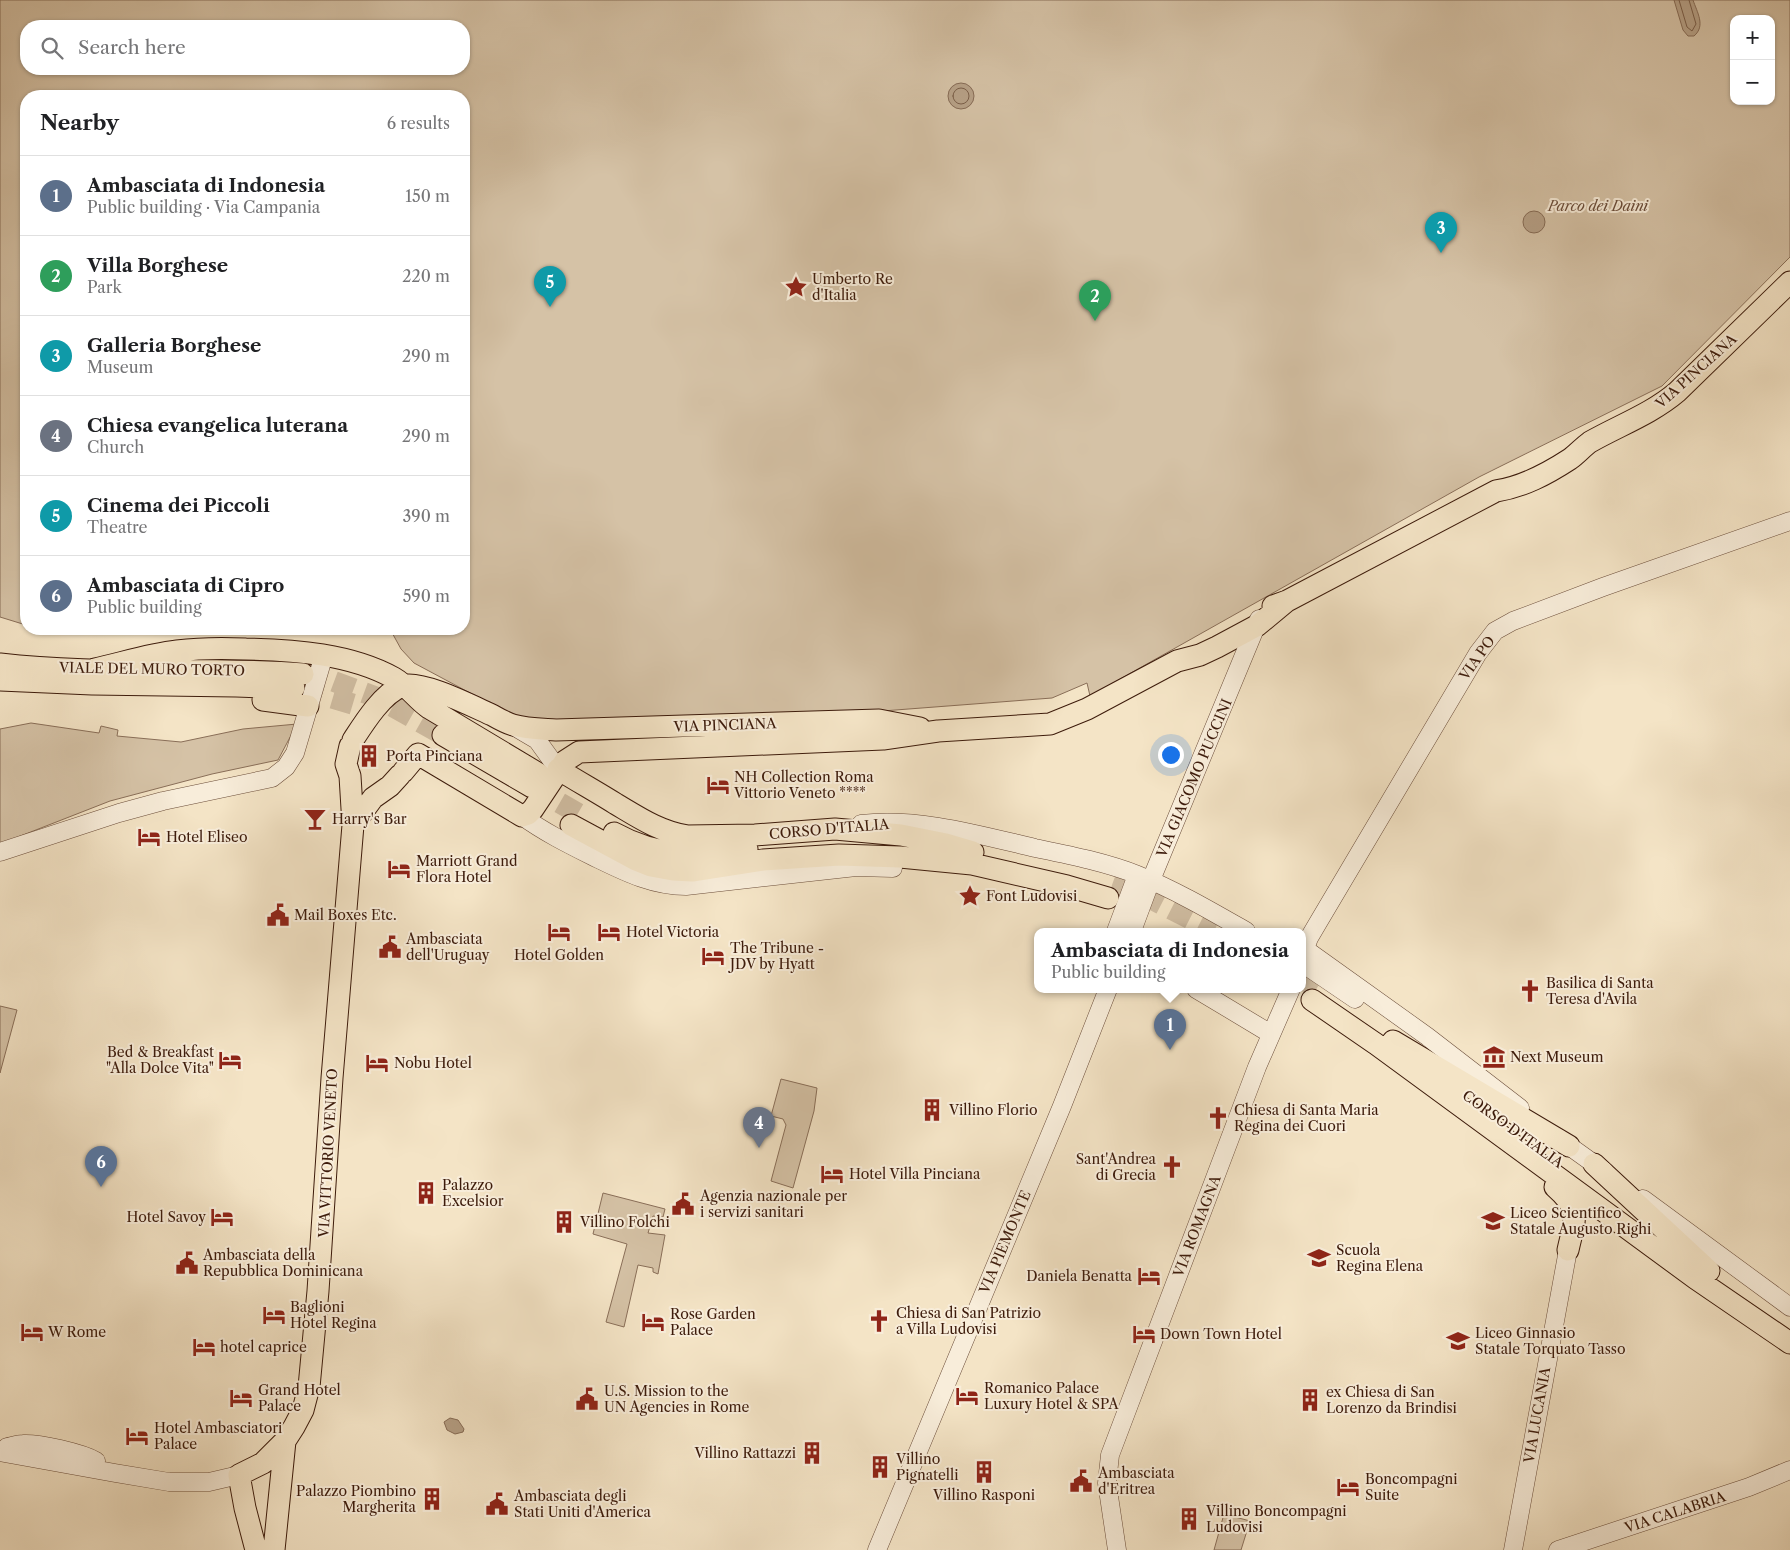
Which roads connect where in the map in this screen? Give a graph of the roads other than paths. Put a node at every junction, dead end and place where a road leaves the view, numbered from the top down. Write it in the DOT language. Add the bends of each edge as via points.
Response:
graph roads {
  1 [pos="1790,282"];
  2 [pos="1790,521"];
  3 [pos="1260,617"];
  4 [pos="324,655"];
  5 [pos="0,664"];
  6 [pos="94,677"];
  7 [pos="0,680"];
  8 [pos="406,685"];
  9 [pos="304,690"];
  10 [pos="512,725"];
  11 [pos="938,731"];
  12 [pos="433,745"];
  13 [pos="535,789"];
  14 [pos="353,825"];
  15 [pos="835,829"];
  16 [pos="0,852"];
  17 [pos="973,852"];
  18 [pos="784,860"];
  19 [pos="856,867"];
  20 [pos="893,868"];
  21 [pos="1021,876"];
  22 [pos="1144,878"];
  23 [pos="1118,928"];
  24 [pos="1133,928"];
  25 [pos="1240,928"];
  26 [pos="1306,949"];
  27 [pos="1306,958"];
  28 [pos="1106,993"];
  29 [pos="1203,993"];
  30 [pos="1289,993"];
  31 [pos="1271,1034"];
  32 [pos="1390,1039"];
  33 [pos="1486,1125"];
  34 [pos="1569,1146"];
  35 [pos="1594,1164"];
  36 [pos="1568,1250"];
  37 [pos="1702,1274"];
  38 [pos="1790,1307"];
  39 [pos="1790,1327"];
  40 [pos="1790,1343"];
  41 [pos="285,1441"];
  42 [pos="0,1450"];
  43 [pos="1790,1470"];
  44 [pos="115,1473"];
  45 [pos="239,1475"];
  46 [pos="256,1550"];
  47 [pos="274,1550"];
  48 [pos="876,1550"];
  49 [pos="1118,1550"];
  50 [pos="1513,1550"];
  51 [pos="1558,1550"];
  1 -- 3 [label="main road, VIA PINCIANA" via="1654,410 1589,443 1523,468 1496,491"];
  2 -- 26 [label="street, VIA PO" via="1604,586 1513,621 1495,632 1478,653 1319,921"];
  3 -- 11 [label="main road, VIA PINCIANA" via="1212,650 1178,661 1057,722 1041,726"];
  3 -- 22 [label="street, VIA GIACOMO PUCCINI"];
  4 -- 6 [label="main road" via="298,650 205,648 166,653"];
  4 -- 8 [label="main road" via="369,668"];
  4 -- 9 [label="street"];
  5 -- 6 [label="main road, VIALE DEL MURO TORTO"];
  6 -- 7 [label="main road, VIALE DEL MURO TORTO"];
  6 -- 9 [label="main road, VIALE DEL MURO TORTO" via="229,670"];
  6 -- 9 [label="main road" via="116,693 167,699 268,700"];
  8 -- 10 [label="main road, CORSO D'ITALIA" via="438,692"];
  8 -- 13 [label="main road" via="429,708"];
  8 -- 14 [label="main road, VIA VITTORIO VENETO" via="385,698 352,743 346,761"];
  9 -- 16 [label="street" via="295,753 286,767 272,778 154,803"];
  10 -- 11 [label="main road, VIA PINCIANA" via="556,730 879,720"];
  10 -- 13 [label="street, CORSO D'ITALIA" via="537,740"];
  11 -- 13 [label="main road, VIA PINCIANA" via="883,739 584,752 569,757"];
  12 -- 13 [label="main road, CORSO D'ITALIA"];
  12 -- 13 [label="main road, CORSO D'ITALIA"];
  12 -- 14 [label="main road" via="373,798"];
  13 -- 15 [label="main road, CORSO D'ITALIA" via="640,818 678,835 755,835"];
  13 -- 19 [label="street, CORSO D'ITALIA" via="538,828 638,878 661,885 686,886"];
  14 -- 41 [label="main road, VIA VITTORIO VENETO" via="311,1366 303,1410"];
  15 -- 17 [label="main road" via="901,835"];
  15 -- 22 [label="street, CORSO D'ITALIA" via="874,823 938,827 1099,862"];
  17 -- 18 [label="main road, CORSO D'ITALIA" via="900,844 848,843 687,853 579,814 627,856 659,868 692,871"];
  17 -- 21 [label="main road, CORSO D'ITALIA" via="1060,871 1110,892"];
  18 -- 19 [label="main road"];
  18 -- 21 [label="main road, CORSO D'ITALIA" via="839,856 900,857 972,864"];
  19 -- 20 [label="street, CORSO D'ITALIA"];
  20 -- 21 [label="main road"];
  22 -- 23 [label="street, VIA GIACOMO PUCCINI"];
  22 -- 24 [label="street, VIA GIACOMO PUCCINI"];
  22 -- 25 [label="street, CORSO D'ITALIA"];
  27 -- 34 [label="street, CORSO D'ITALIA" via="1428,1036"];
  28 -- 48 [label="street, VIA PIEMONTE"];
  29 -- 31 [label="street"];
  30 -- 31 [label="street, VIA ROMAGNA"];
  31 -- 49 [label="street, VIA ROMAGNA" via="1110,1455 1107,1483"];
  32 -- 33 [label="main road, CORSO D'ITALIA" via="1348,1008 1315,994 1376,1044"];
  32 -- 34 [label="main road"];
  32 -- 37 [label="main road, CORSO D'ITALIA"];
  33 -- 36 [label="main road" via="1572,1204 1575,1217"];
  33 -- 37 [label="main road, CORSO D'ITALIA"];
  34 -- 35 [label="street, CORSO D'ITALIA"];
  35 -- 37 [label="main road"];
  35 -- 38 [label="street, CORSO D'ITALIA"];
  36 -- 50 [label="street, VIA LUCANIA"];
  37 -- 39 [label="main road"];
  37 -- 40 [label="main road"];
  41 -- 45 [label="main road, VIA VITTORIO VENETO" via="263,1463"];
  41 -- 47 [label="main road"];
  42 -- 44 [label="street, VIA VITTORIO VENETO"];
  42 -- 44 [label="street, VIA VITTORIO VENETO" via="23,1444 86,1456"];
  43 -- 51 [label="street, VIA CALABRIA" via="1749,1487"];
  44 -- 45 [label="street, VIA VITTORIO VENETO" via="193,1483"];
  45 -- 46 [label="main road"];
}
